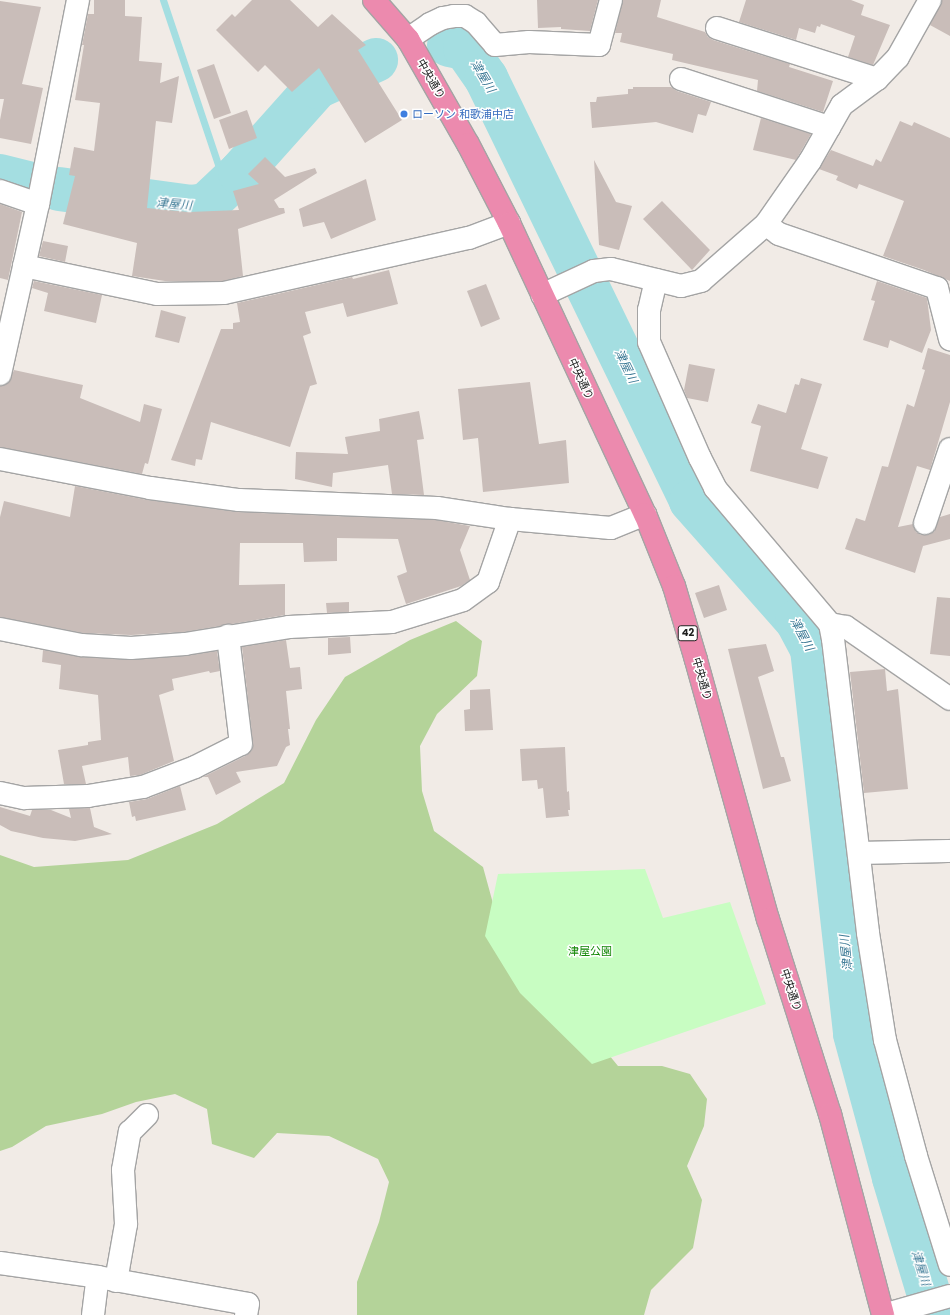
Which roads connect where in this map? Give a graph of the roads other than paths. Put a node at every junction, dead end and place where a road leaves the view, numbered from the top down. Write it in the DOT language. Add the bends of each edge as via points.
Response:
graph roads {
  1 [pos="78,0"];
  2 [pos="374,0"];
  3 [pos="611,0"];
  4 [pos="930,0"];
  5 [pos="717,28"];
  6 [pos="408,39"];
  7 [pos="681,79"];
  8 [pos="877,80"];
  9 [pos="828,127"];
  10 [pos="0,191"];
  11 [pos="38,204"];
  12 [pos="509,222"];
  13 [pos="766,224"];
  14 [pos="24,266"];
  15 [pos="656,280"];
  16 [pos="542,295"];
  17 [pos="950,339"];
  18 [pos="0,374"];
  19 [pos="950,449"];
  20 [pos="0,459"];
  21 [pos="645,514"];
  22 [pos="510,519"];
  23 [pos="925,523"];
  24 [pos="830,624"];
  25 [pos="0,629"];
  26 [pos="228,636"];
  27 [pos="950,699"];
  28 [pos="0,793"];
  29 [pos="950,851"];
  30 [pos="859,853"];
  31 [pos="147,1115"];
  32 [pos="0,1263"];
  33 [pos="950,1265"];
  34 [pos="107,1279"];
  35 [pos="949,1296"];
  36 [pos="93,1315"];
  37 [pos="246,1315"];
  38 [pos="883,1315"];
  1 -- 11 [label="street"];
  2 -- 6 [label="highway, 中央通り / 42"];
  3 -- 6 [label="street" via="599,45 529,42 496,45 476,23 465,16 443,18"];
  4 -- 8 [label="street" via="898,57"];
  5 -- 8 [label="street"];
  6 -- 12 [label="highway, 中央通り / 42" via="465,138"];
  7 -- 9 [label="street"];
  8 -- 9 [label="street" via="842,104"];
  9 -- 13 [label="street" via="810,161"];
  10 -- 11 [label="street"];
  11 -- 14 [label="street"];
  12 -- 14 [label="street" via="469,238 224,293 158,294"];
  12 -- 16 [label="highway, 中央通り / 42"];
  13 -- 15 [label="street" via="701,281 681,286"];
  13 -- 17 [label="street" via="779,234 937,288"];
  14 -- 18 [label="street"];
  15 -- 16 [label="street" via="611,269 594,271"];
  15 -- 24 [label="street" via="649,310 649,342 715,488"];
  16 -- 21 [label="highway, 中央通り / 42"];
  19 -- 23 [label="street"];
  20 -- 22 [label="street" via="150,488 239,500 437,508"];
  21 -- 22 [label="street" via="610,528"];
  21 -- 38 [label="highway, 中央通り / 42" via="674,586 696,660 768,919 830,1114"];
  22 -- 26 [label="street" via="488,582 463,600 392,622 289,627"];
  24 -- 27 [label="street" via="846,627"];
  24 -- 30 [label="street"];
  25 -- 26 [label="street" via="108,648 185,644"];
  26 -- 28 [label="street" via="241,744 195,767 143,787 88,796 24,798"];
  29 -- 30 [label="street"];
  30 -- 33 [label="street" via="868,933 885,1040 916,1156"];
  31 -- 34 [label="street" via="130,1132 123,1170 126,1224"];
  32 -- 34 [label="street"];
  34 -- 36 [label="street"];
  34 -- 37 [label="street" via="248,1304"];
  35 -- 38 [label="street"];
}
